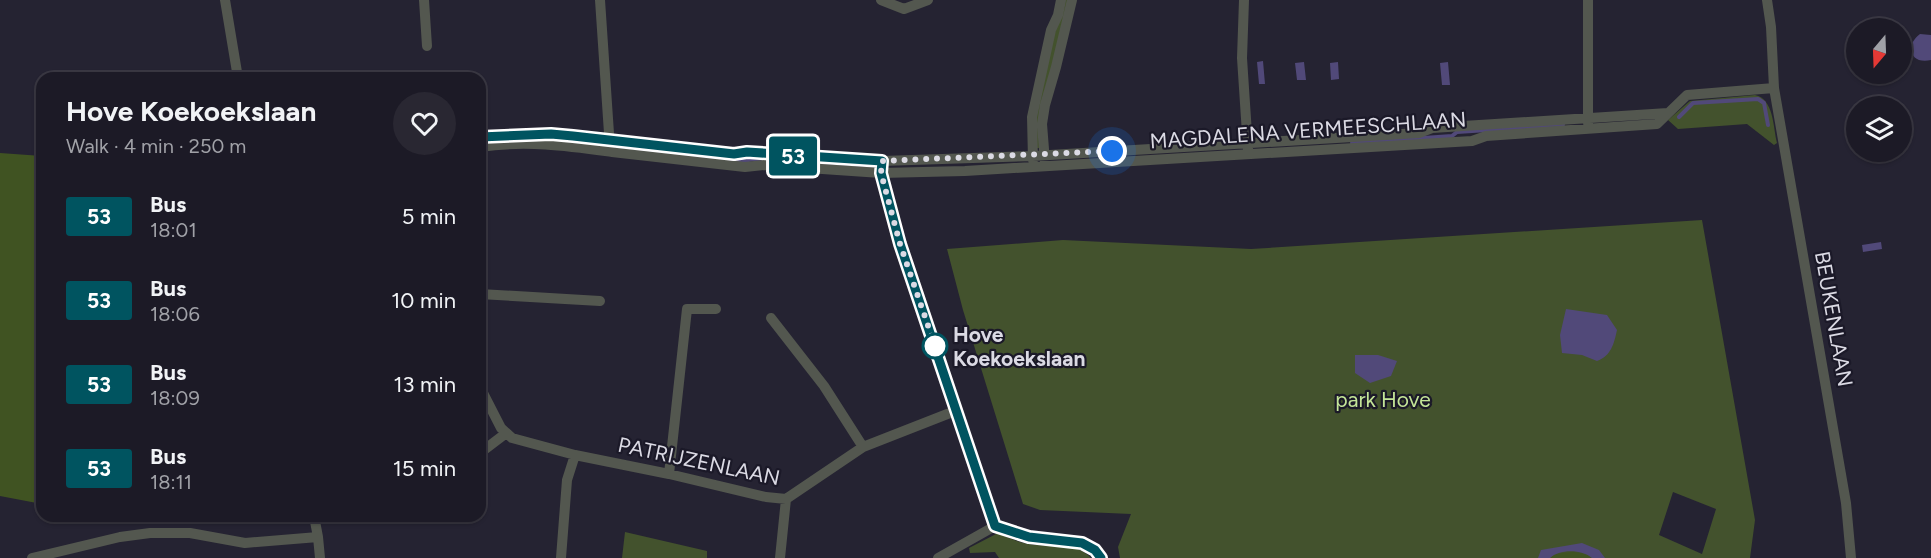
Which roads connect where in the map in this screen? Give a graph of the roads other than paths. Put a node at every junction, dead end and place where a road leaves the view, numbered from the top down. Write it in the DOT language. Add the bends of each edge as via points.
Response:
graph roads {
  1 [pos="225,0"];
  2 [pos="424,0"];
  3 [pos="600,0"];
  4 [pos="881,0"];
  5 [pos="928,0"];
  6 [pos="1061,0"];
  7 [pos="1072,0"];
  8 [pos="1244,0"];
  9 [pos="1588,0"];
  10 [pos="1767,0"];
  11 [pos="427,46"];
  12 [pos="237,72"];
  13 [pos="1774,88"];
  14 [pos="1588,123"];
  15 [pos="486,137"];
  16 [pos="1247,143"];
  17 [pos="610,146"];
  18 [pos="486,147"];
  19 [pos="1248,155"];
  20 [pos="882,161"];
  21 [pos="1039,161"];
  22 [pos="881,173"];
  23 [pos="486,294"];
  24 [pos="600,301"];
  25 [pos="716,309"];
  26 [pos="771,318"];
  27 [pos="486,398"];
  28 [pos="955,411"];
  29 [pos="505,434"];
  30 [pos="863,447"];
  31 [pos="486,448"];
  32 [pos="575,455"];
  33 [pos="669,474"];
  34 [pos="786,499"];
  35 [pos="315,522"];
  36 [pos="995,526"];
  37 [pos="318,537"];
  38 [pos="32,558"];
  39 [pos="320,558"];
  40 [pos="561,558"];
  41 [pos="780,558"];
  42 [pos="938,558"];
  43 [pos="1101,558"];
  44 [pos="1851,558"];
  1 -- 12 [label="street"];
  2 -- 11 [label="street"];
  3 -- 17 [label="street"];
  4 -- 5 [label="street" via="904,9"];
  6 -- 21 [label="street" via="1032,117"];
  7 -- 21 [label="street" via="1045,105"];
  8 -- 16 [label="street" via="1242,58"];
  9 -- 14 [label="street"];
  10 -- 13 [label="street, BEUKENLAAN"];
  13 -- 14 [label="street, MAGDALENA VERMEESCHLAAN" via="1688,95 1657,124"];
  13 -- 44 [label="street, BEUKENLAAN" via="1846,503"];
  14 -- 16 [label="street, MAGDALENA VERMEESCHLAAN" via="1432,128"];
  14 -- 19 [label="street, MAGDALENA VERMEESCHLAAN" via="1472,141"];
  15 -- 17 [label="street, MAGDALENA VERMEESCHLAAN" via="551,134"];
  16 -- 19 [label="street"];
  16 -- 21 [label="street, MAGDALENA VERMEESCHLAAN"];
  17 -- 18 [label="street, MAGDALENA VERMEESCHLAAN" via="542,143"];
  17 -- 20 [label="street, MAGDALENA VERMEESCHLAAN"];
  17 -- 22 [label="street, MAGDALENA VERMEESCHLAAN" via="745,167"];
  19 -- 21 [label="street, MAGDALENA VERMEESCHLAAN"];
  20 -- 21 [label="street, MAGDALENA VERMEESCHLAAN"];
  20 -- 22 [label="street"];
  21 -- 22 [label="street, MAGDALENA VERMEESCHLAAN"];
  22 -- 28 [label="street"];
  23 -- 24 [label="street"];
  25 -- 33 [label="street" via="687,309"];
  26 -- 30 [label="street" via="824,386"];
  27 -- 29 [label="street"];
  28 -- 30 [label="street, PATRIJZENLAAN"];
  28 -- 36 [label="street"];
  29 -- 31 [label="street"];
  29 -- 32 [label="street, PATRIJZENLAAN"];
  30 -- 34 [label="street, PATRIJZENLAAN"];
  32 -- 33 [label="street, PATRIJZENLAAN"];
  32 -- 40 [label="street" via="567,480"];
  33 -- 34 [label="street, PATRIJZENLAAN"];
  34 -- 41 [label="street"];
  35 -- 37 [label="street"];
  36 -- 42 [label="street"];
  36 -- 43 [label="street" via="1029,537 1082,543"];
  37 -- 38 [label="street" via="245,543 190,533 150,533"];
  37 -- 39 [label="street"];
}
